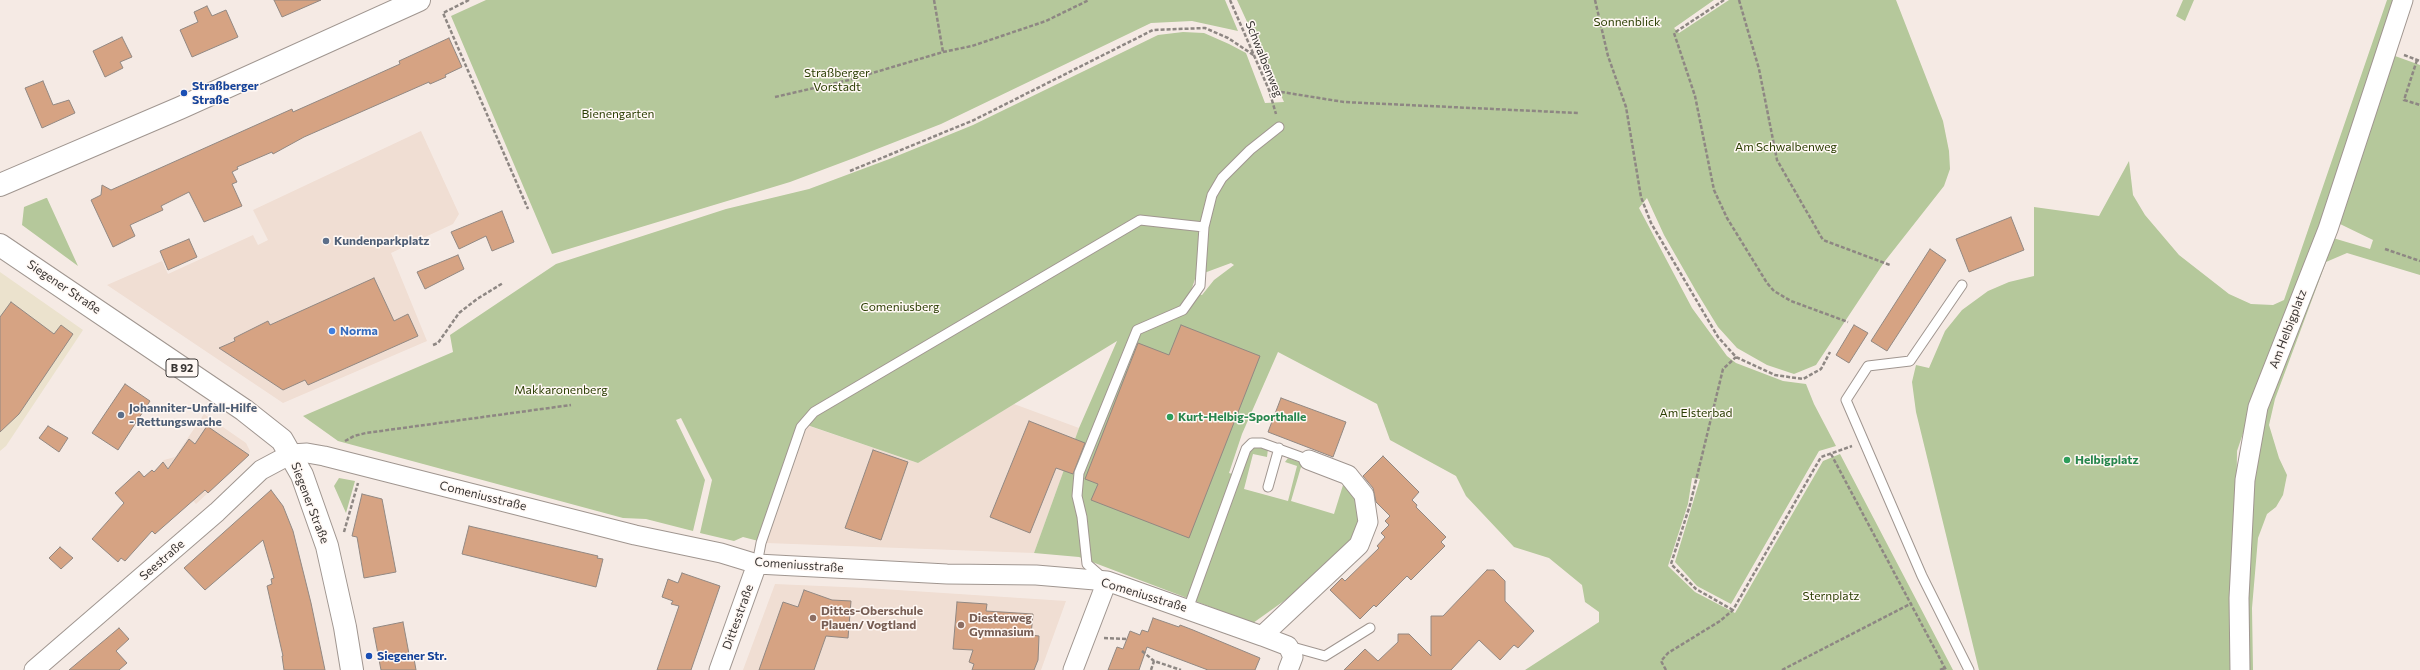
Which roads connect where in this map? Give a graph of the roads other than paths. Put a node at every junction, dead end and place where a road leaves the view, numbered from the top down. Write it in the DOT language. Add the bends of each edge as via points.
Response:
graph roads {
  1 [pos="419,0"];
  2 [pos="2403,0"];
  3 [pos="1279,127"];
  4 [pos="0,185"];
  5 [pos="1204,227"];
  6 [pos="0,245"];
  7 [pos="1962,285"];
  8 [pos="1279,448"];
  9 [pos="291,454"];
  10 [pos="1309,460"];
  11 [pos="1268,487"];
  12 [pos="757,564"];
  13 [pos="1107,581"];
  14 [pos="1188,609"];
  15 [pos="1370,628"];
  16 [pos="1262,636"];
  17 [pos="1288,646"];
  18 [pos="34,670"];
  19 [pos="352,670"];
  20 [pos="719,670"];
  21 [pos="1073,670"];
  22 [pos="1288,670"];
  23 [pos="1969,670"];
  24 [pos="2240,670"];
  1 -- 4 [label="main road" via="180,108"];
  2 -- 24 [label="street, Am Helbigplatz" via="2328,229 2258,407 2245,480 2239,598"];
  3 -- 5 [label="lane" via="1250,150 1222,178 1212,195"];
  5 -- 12 [label="lane" via="1140,220 814,412 801,427 761,543"];
  5 -- 13 [label="lane" via="1200,286 1183,310 1137,330 1079,473 1077,496 1087,564"];
  6 -- 9 [label="main road, Siegener Straße / B 92" via="244,410 275,433"];
  7 -- 23 [label="lane" via="1910,361 1868,366 1846,400 1922,576"];
  8 -- 10 [label="lane"];
  8 -- 11 [label="lane"];
  8 -- 14 [label="lane" via="1252,443 1246,449"];
  9 -- 12 [label="street, Comeniusstraße" via="324,456 635,535 722,553"];
  9 -- 18 [label="street, Seestraße" via="261,470 217,512"];
  9 -- 19 [label="main road, Siegener Straße / B 92" via="302,475 327,546 346,628"];
  10 -- 16 [label="street" via="1348,475 1364,495 1368,522 1359,545"];
  12 -- 13 [label="street, Comeniusstraße" via="947,574 1036,575"];
  12 -- 20 [label="street, Dittesstraße"];
  13 -- 14 [label="street, Comeniusstraße"];
  13 -- 21 [label="street"];
  14 -- 16 [label="street, Comeniusstraße"];
  15 -- 17 [label="lane" via="1325,656"];
  16 -- 17 [label="street, Comeniusstraße"];
  17 -- 22 [label="street" via="1293,657"];
}
